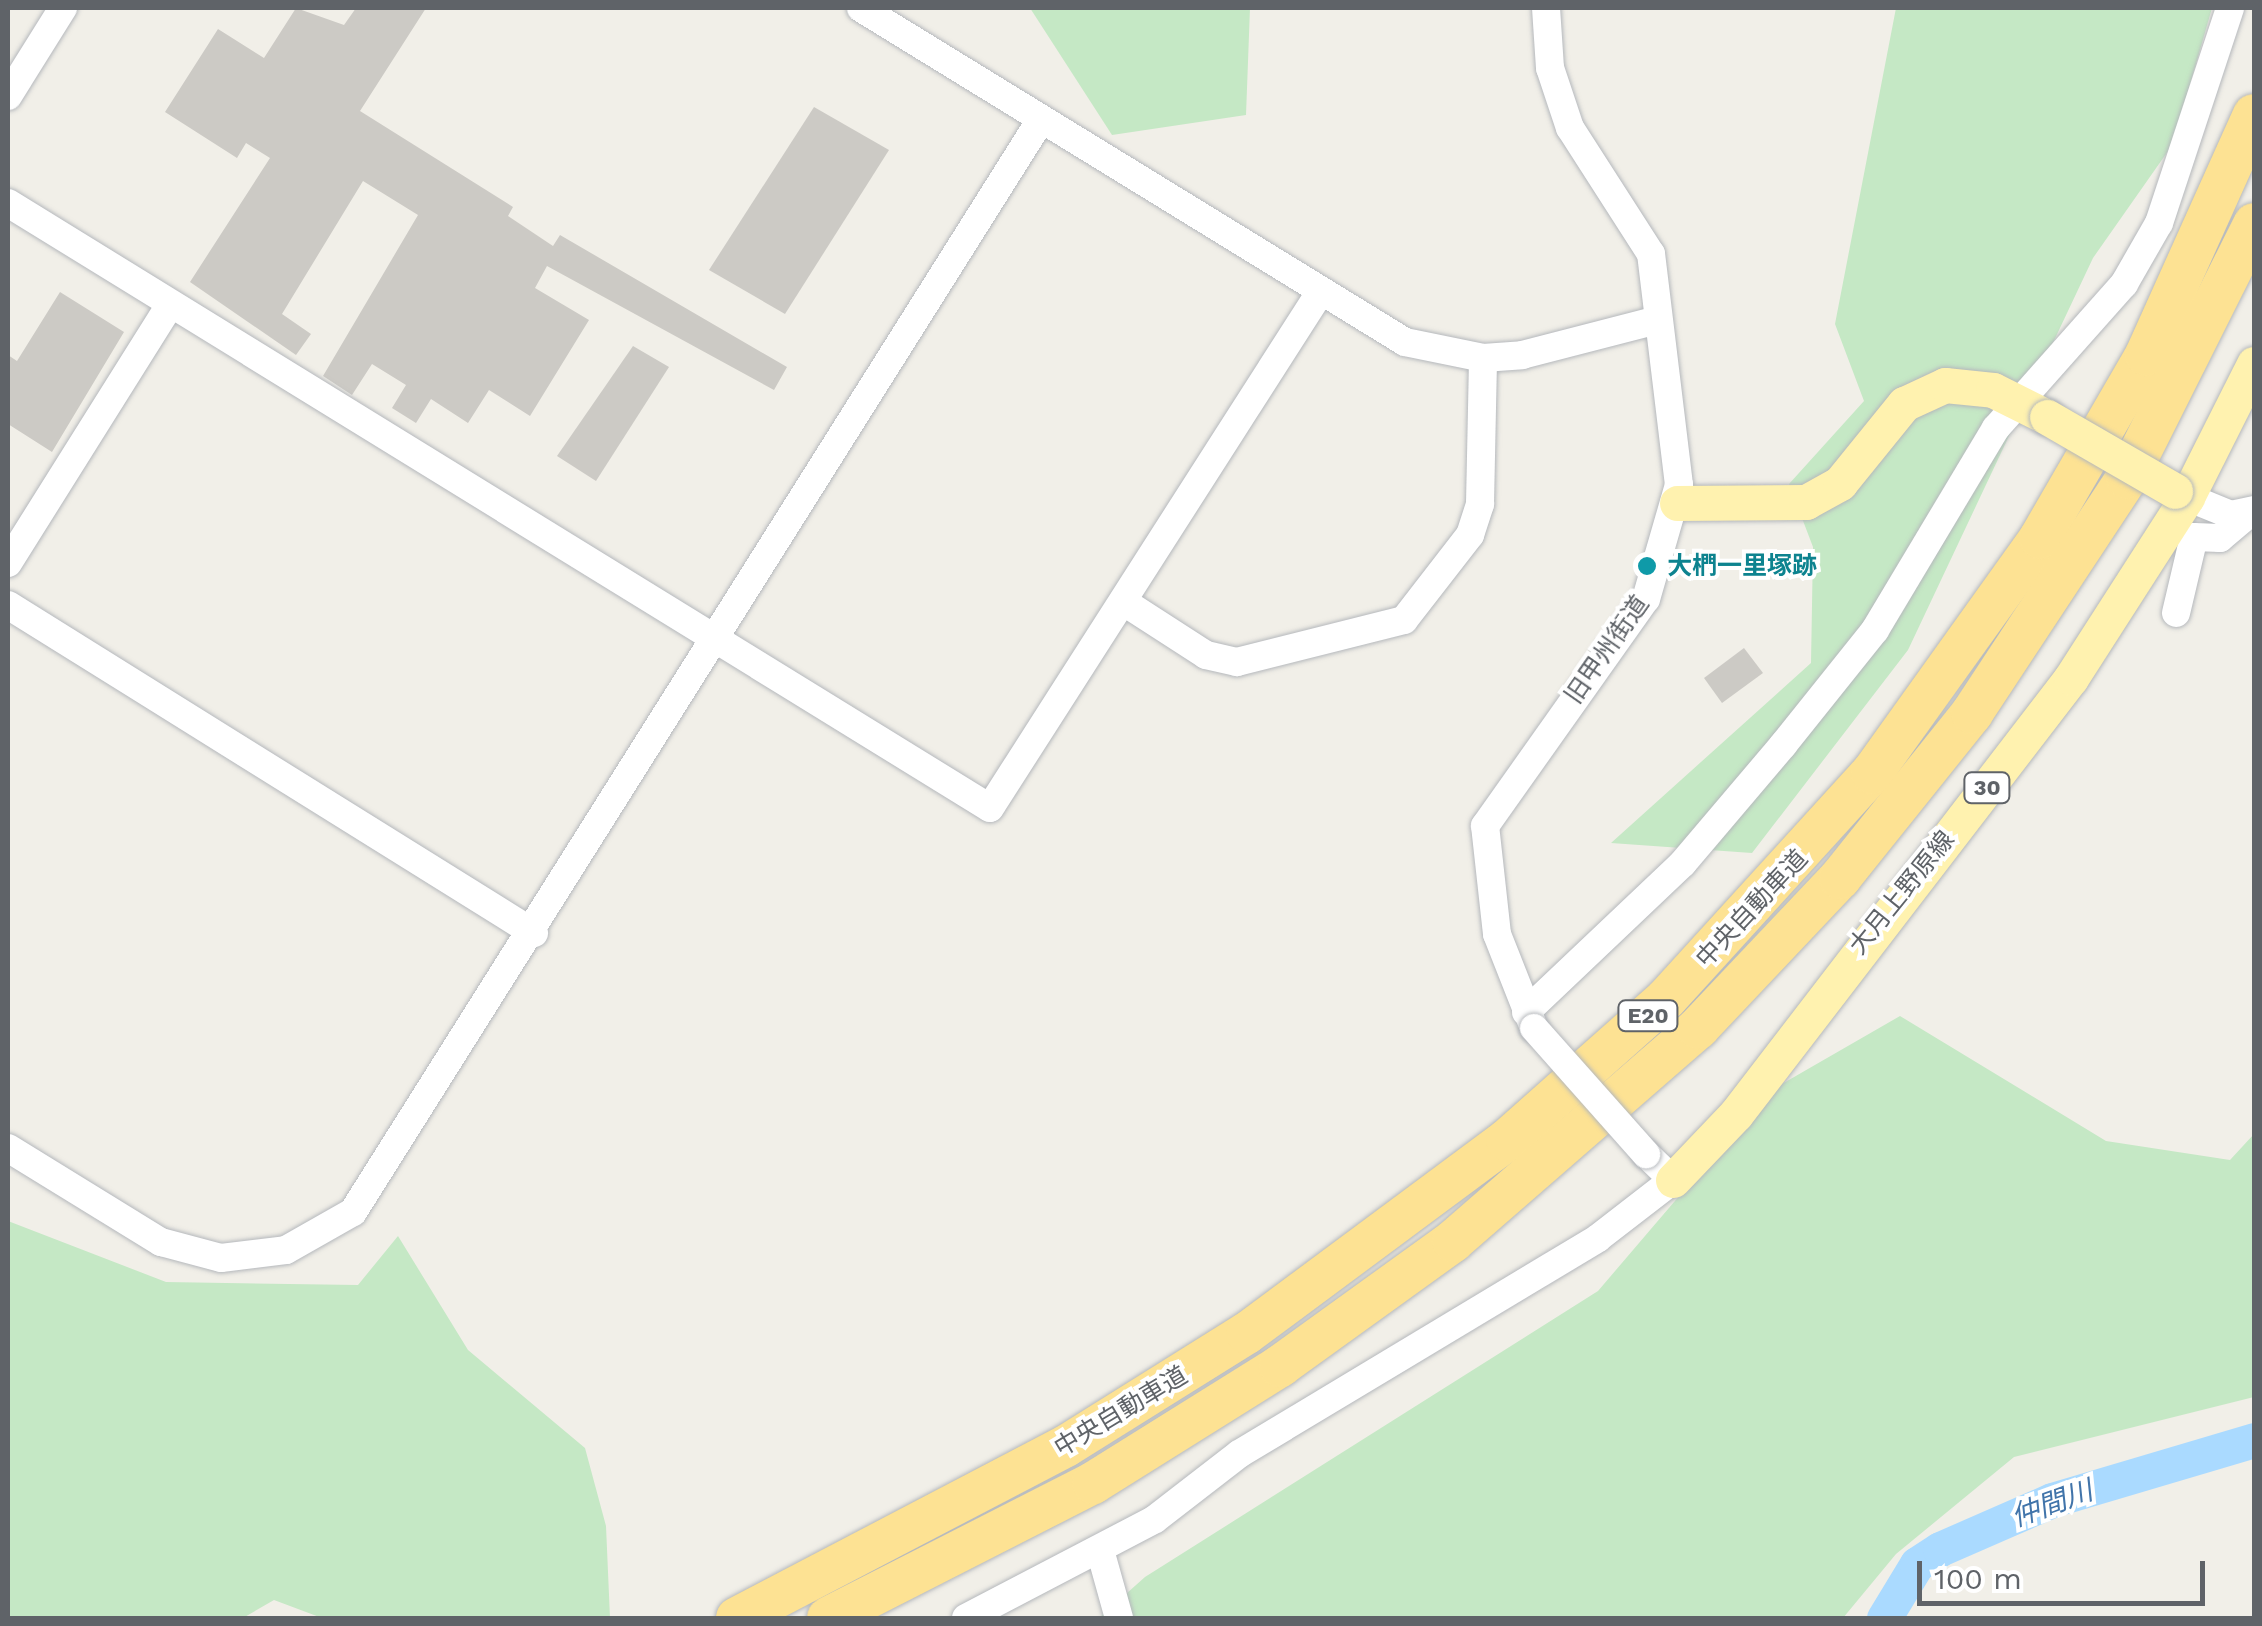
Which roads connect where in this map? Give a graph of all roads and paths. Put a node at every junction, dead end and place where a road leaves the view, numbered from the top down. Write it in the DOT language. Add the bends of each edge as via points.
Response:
graph roads {
  1 [pos="63,8"];
  2 [pos="860,8"];
  3 [pos="1546,8"];
  4 [pos="2230,8"];
  5 [pos="8,96"];
  6 [pos="2254,115"];
  7 [pos="1040,121"];
  8 [pos="8,203"];
  9 [pos="2254,224"];
  10 [pos="1319,294"];
  11 [pos="169,306"];
  12 [pos="1653,322"];
  13 [pos="1483,358"];
  14 [pos="2254,364"];
  15 [pos="2254,407"];
  16 [pos="2032,408"];
  17 [pos="2210,452"];
  18 [pos="2181,494"];
  19 [pos="1677,504"];
  20 [pos="2250,513"];
  21 [pos="8,562"];
  22 [pos="1126,604"];
  23 [pos="8,605"];
  24 [pos="2176,613"];
  25 [pos="713,642"];
  26 [pos="534,933"];
  27 [pos="1530,1020"];
  28 [pos="8,1148"];
  29 [pos="1672,1180"];
  30 [pos="1100,1550"];
  31 [pos="738,1618"];
  32 [pos="828,1618"];
  33 [pos="966,1618"];
  34 [pos="1119,1618"];
  1 -- 5 [label="street"];
  2 -- 7 [label="street"];
  3 -- 12 [label="street, 旧甲州街道" via="1550,68 1570,128 1645,235"];
  4 -- 16 [label="street" via="2148,246"];
  6 -- 31 [label="highway, 中央自動車道 / E20" via="2146,355 2040,538 1872,774 1666,999 1507,1140 1247,1334 1066,1446"];
  7 -- 10 [label="street"];
  7 -- 25 [label="street"];
  8 -- 11 [label="street"];
  9 -- 32 [label="highway, 中央自動車道 / E20" via="2127,478 1982,699 1840,878 1698,1028 1454,1240 1280,1366 1093,1482"];
  10 -- 13 [label="street" via="1405,342"];
  10 -- 22 [label="street"];
  11 -- 21 [label="street"];
  11 -- 25 [label="street"];
  12 -- 13 [label="street"];
  12 -- 19 [label="street, 旧甲州街道"];
  13 -- 22 [label="street" via="1480,504 1470,535 1404,620 1238,662 1206,655"];
  14 -- 17 [label="main road, 大月上野原線 / 30"];
  15 -- 17 [label="street"];
  16 -- 18 [label="main road, bridge"];
  16 -- 19 [label="main road" via="1962,383 1916,396 1840,483 1806,502"];
  16 -- 27 [label="street" via="1875,630 1794,731 1682,863"];
  17 -- 18 [label="main road, 大月上野原線 / 30"];
  18 -- 20 [label="street"];
  18 -- 29 [label="main road, 大月上野原線 / 30" via="2025,739 1736,1114"];
  19 -- 27 [label="street, 旧甲州街道" via="1646,599 1485,826 1497,934"];
  20 -- 24 [label="street" via="2220,538 2194,537"];
  22 -- 25 [label="street" via="990,808"];
  23 -- 26 [label="street"];
  25 -- 26 [label="street"];
  26 -- 28 [label="street" via="379,1180 319,1239 258,1257 193,1252"];
  27 -- 29 [label="street, 旧甲州街道, bridge"];
  29 -- 30 [label="street" via="1598,1238 1239,1454"];
  30 -- 33 [label="street"];
  30 -- 34 [label="street"];
}
